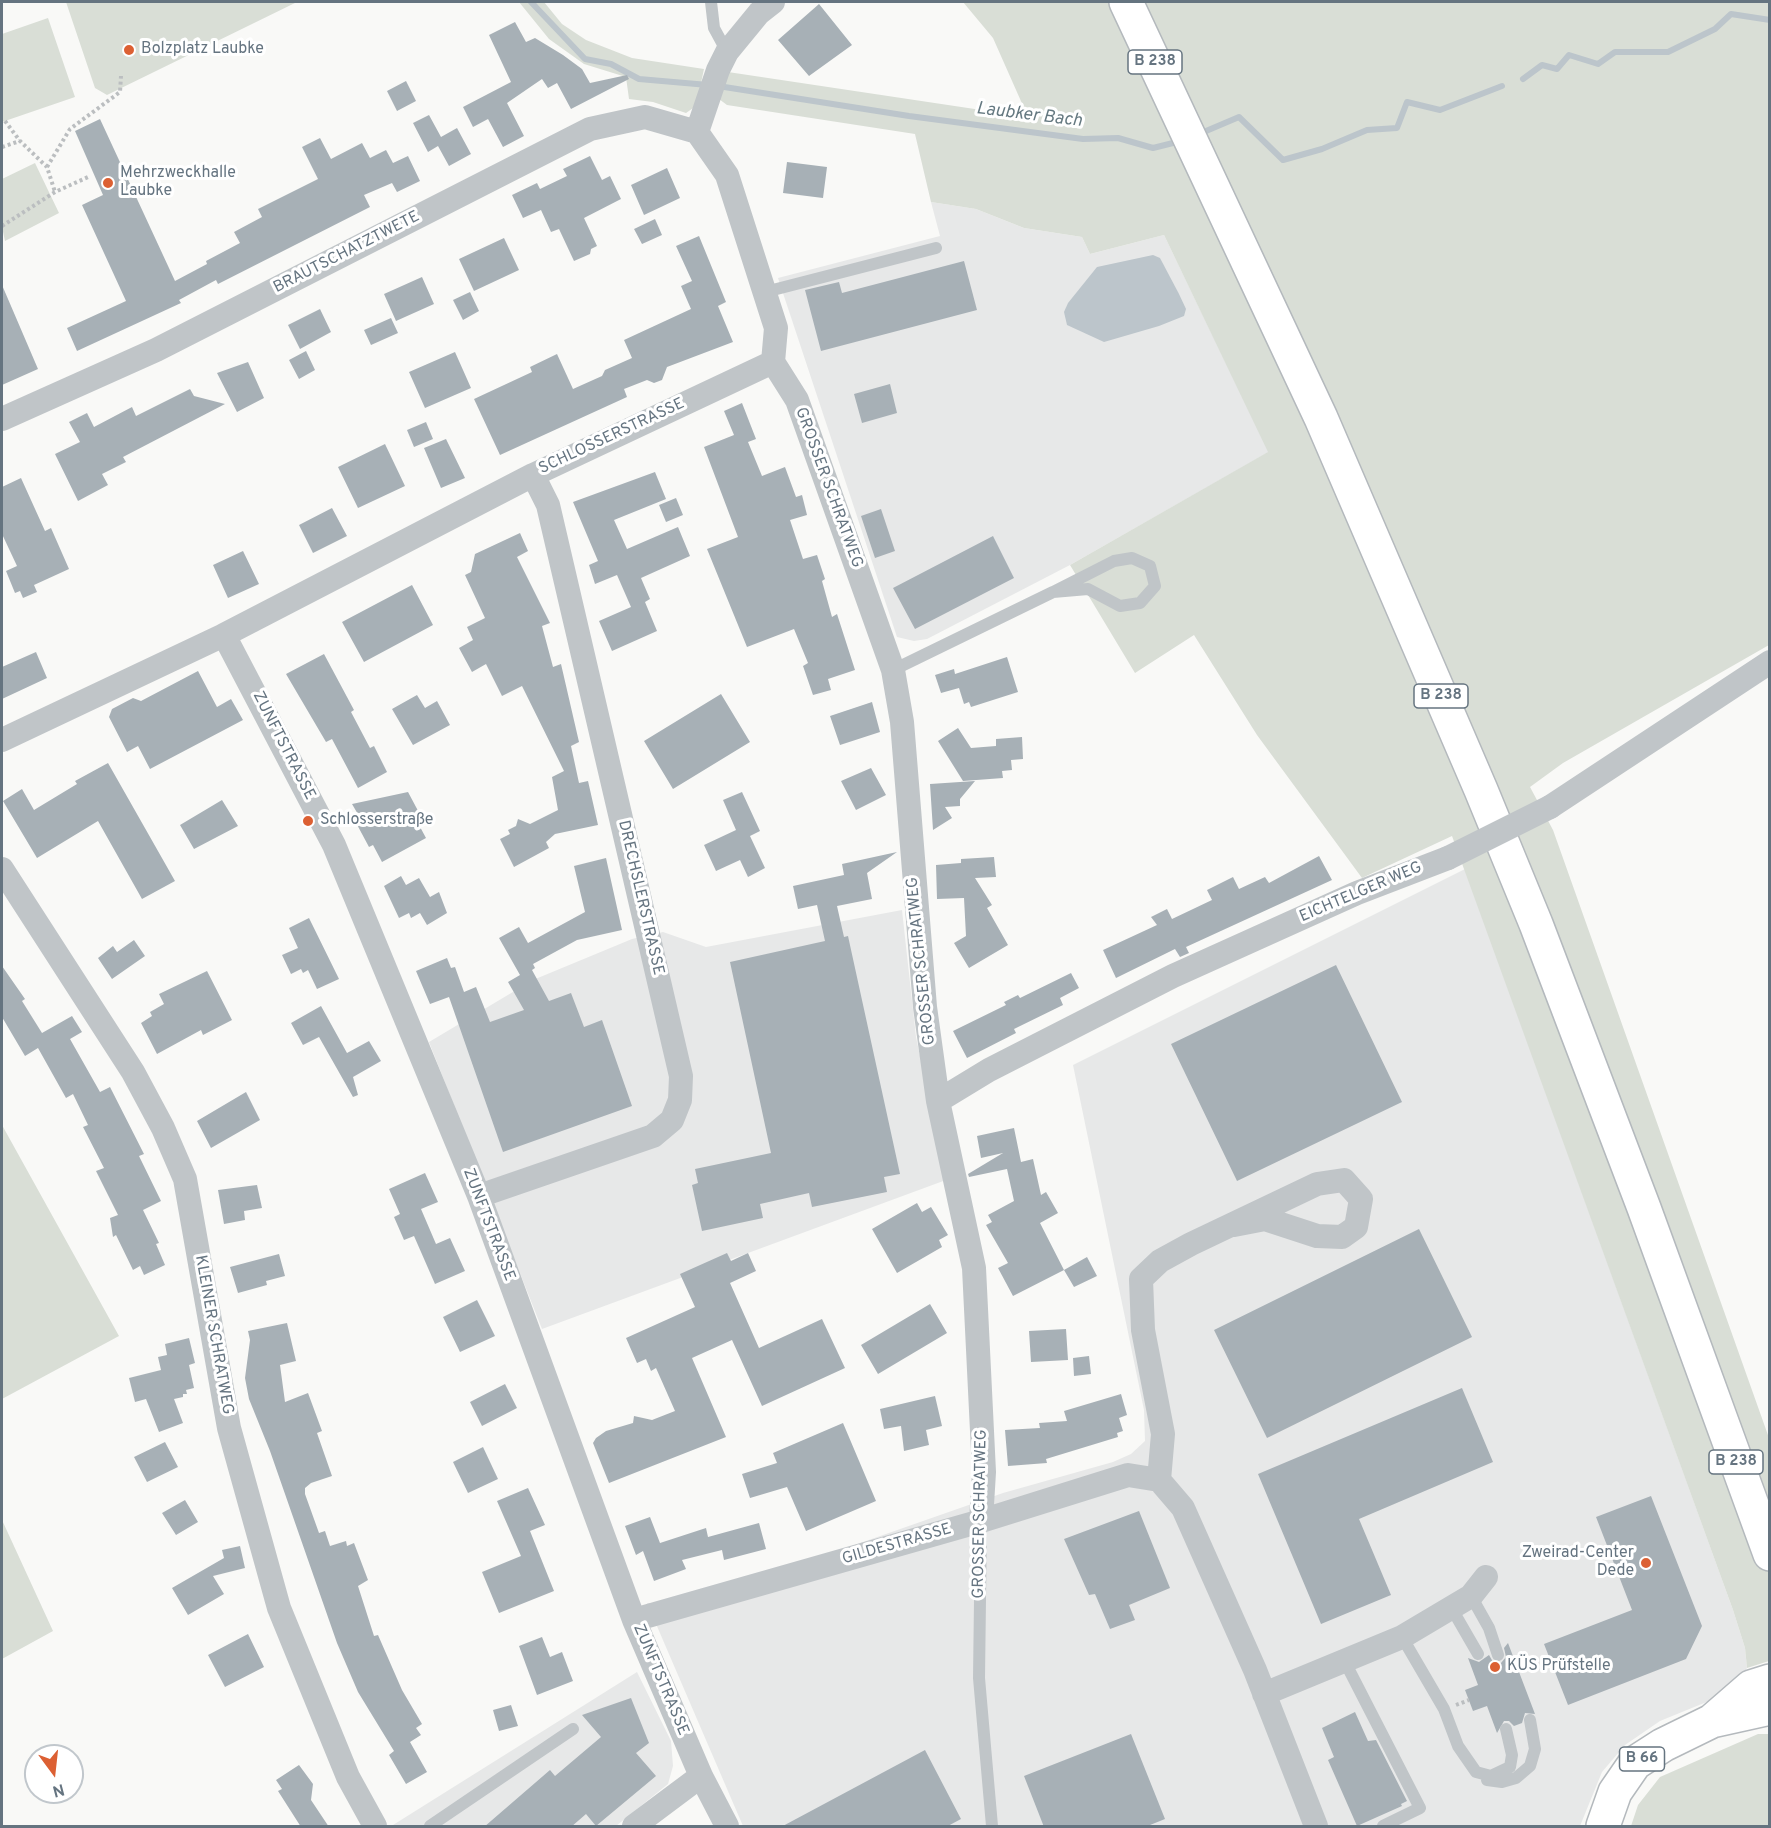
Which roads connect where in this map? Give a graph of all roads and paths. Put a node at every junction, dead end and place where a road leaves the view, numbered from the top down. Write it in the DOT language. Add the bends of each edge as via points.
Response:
graph roads {
  1 [pos="711,2"];
  2 [pos="773,2"];
  3 [pos="1126,2"];
  4 [pos="722,61"];
  5 [pos="121,76"];
  6 [pos="5,121"];
  7 [pos="697,132"];
  8 [pos="21,141"];
  9 [pos="2,147"];
  10 [pos="47,167"];
  11 [pos="88,177"];
  12 [pos="55,192"];
  13 [pos="2,226"];
  14 [pos="936,248"];
  15 [pos="765,292"];
  16 [pos="773,362"];
  17 [pos="2,419"];
  18 [pos="533,475"];
  19 [pos="1053,592"];
  20 [pos="224,635"];
  21 [pos="1770,662"];
  22 [pos="893,670"];
  23 [pos="2,740"];
  24 [pos="2,869"];
  25 [pos="938,1101"];
  26 [pos="479,1196"];
  27 [pos="1234,1225"];
  28 [pos="1159,1480"];
  29 [pos="981,1521"];
  30 [pos="1770,1554"];
  31 [pos="1486,1577"];
  32 [pos="1462,1603"];
  33 [pos="634,1620"];
  34 [pos="1402,1637"];
  35 [pos="1478,1654"];
  36 [pos="1498,1655"];
  37 [pos="1344,1660"];
  38 [pos="1765,1684"];
  39 [pos="1264,1695"];
  40 [pos="1530,1720"];
  41 [pos="573,1729"];
  42 [pos="1506,1729"];
  43 [pos="1476,1772"];
  44 [pos="700,1776"];
  45 [pos="375,1827"];
  46 [pos="430,1827"];
  47 [pos="634,1827"];
  48 [pos="727,1827"];
  49 [pos="992,1827"];
  50 [pos="1316,1827"];
  51 [pos="1383,1827"];
  52 [pos="1603,1827"];
  1 -- 4 [label="lane"];
  2 -- 4 [label="street" via="759,13"];
  3 -- 30 [label="main road, B 238" via="1321,418 1536,924"];
  4 -- 7 [label="street"];
  5 -- 10 [label="path" via="120,92 70,129"];
  6 -- 8 [label="path"];
  7 -- 15 [label="street" via="727,175"];
  7 -- 17 [label="street, BRAUTSCHATZTWETE" via="645,117 590,129 156,350"];
  8 -- 9 [label="path"];
  8 -- 10 [label="path"];
  10 -- 12 [label="path"];
  11 -- 12 [label="path"];
  12 -- 13 [label="path"];
  14 -- 15 [label="lane"];
  15 -- 16 [label="street" via="776,328"];
  16 -- 18 [label="street, SCHLOSSERSTRASSE"];
  16 -- 22 [label="street, GROSSER SCHRATWEG" via="797,400"];
  18 -- 20 [label="street, SCHLOSSERSTRASSE"];
  18 -- 26 [label="street, DRECHSLERSTRASSE" via="548,505 681,1076 680,1100 672,1120 653,1136"];
  19 -- 19 [label="lane" via="1114,561 1132,558 1150,566 1155,586 1140,603 1120,606 1088,589"];
  19 -- 22 [label="lane"];
  20 -- 23 [label="street, SCHLOSSERSTRASSE"];
  20 -- 26 [label="street, ZUNFTSTRASSE" via="334,845"];
  21 -- 25 [label="street, EICHTELGER WEG, bridge" via="1550,807 1448,858 1357,893 1173,976 989,1070"];
  22 -- 25 [label="street, GROSSER SCHRATWEG" via="902,722 926,1007"];
  24 -- 45 [label="street, KLEINER SCHRATWEG" via="133,1072 185,1179 229,1428 279,1608 348,1777"];
  25 -- 29 [label="street, GROSSER SCHRATWEG" via="974,1268 984,1472"];
  26 -- 33 [label="street, ZUNFTSTRASSE"];
  27 -- 27 [label="street" via="1317,1184 1344,1180 1362,1199 1356,1227 1342,1237 1317,1236 1266,1219"];
  27 -- 28 [label="street" via="1160,1261 1141,1279 1143,1330 1163,1434"];
  28 -- 29 [label="street, GILDESTRASSE" via="1128,1476"];
  28 -- 39 [label="street" via="1183,1508"];
  29 -- 33 [label="street, GILDESTRASSE"];
  29 -- 49 [label="lane, GROSSER SCHRATWEG" via="980,1678"];
  31 -- 32 [label="street"];
  32 -- 34 [label="street"];
  32 -- 35 [label="lane"];
  32 -- 36 [label="lane" via="1489,1628"];
  33 -- 44 [label="street, ZUNFTSTRASSE"];
  34 -- 37 [label="street"];
  34 -- 43 [label="lane" via="1444,1709 1458,1746"];
  37 -- 39 [label="street"];
  37 -- 51 [label="lane" via="1420,1808"];
  38 -- 52 [label="main road, B 66" via="1712,1721 1635,1763 1615,1792"];
  39 -- 50 [label="street"];
  40 -- 43 [label="lane" via="1535,1749 1525,1772 1503,1782 1490,1781"];
  41 -- 46 [label="lane"];
  42 -- 43 [label="lane" via="1512,1755 1510,1767 1491,1776"];
  44 -- 47 [label="street"];
  44 -- 48 [label="street, ZUNFTSTRASSE"];
}
